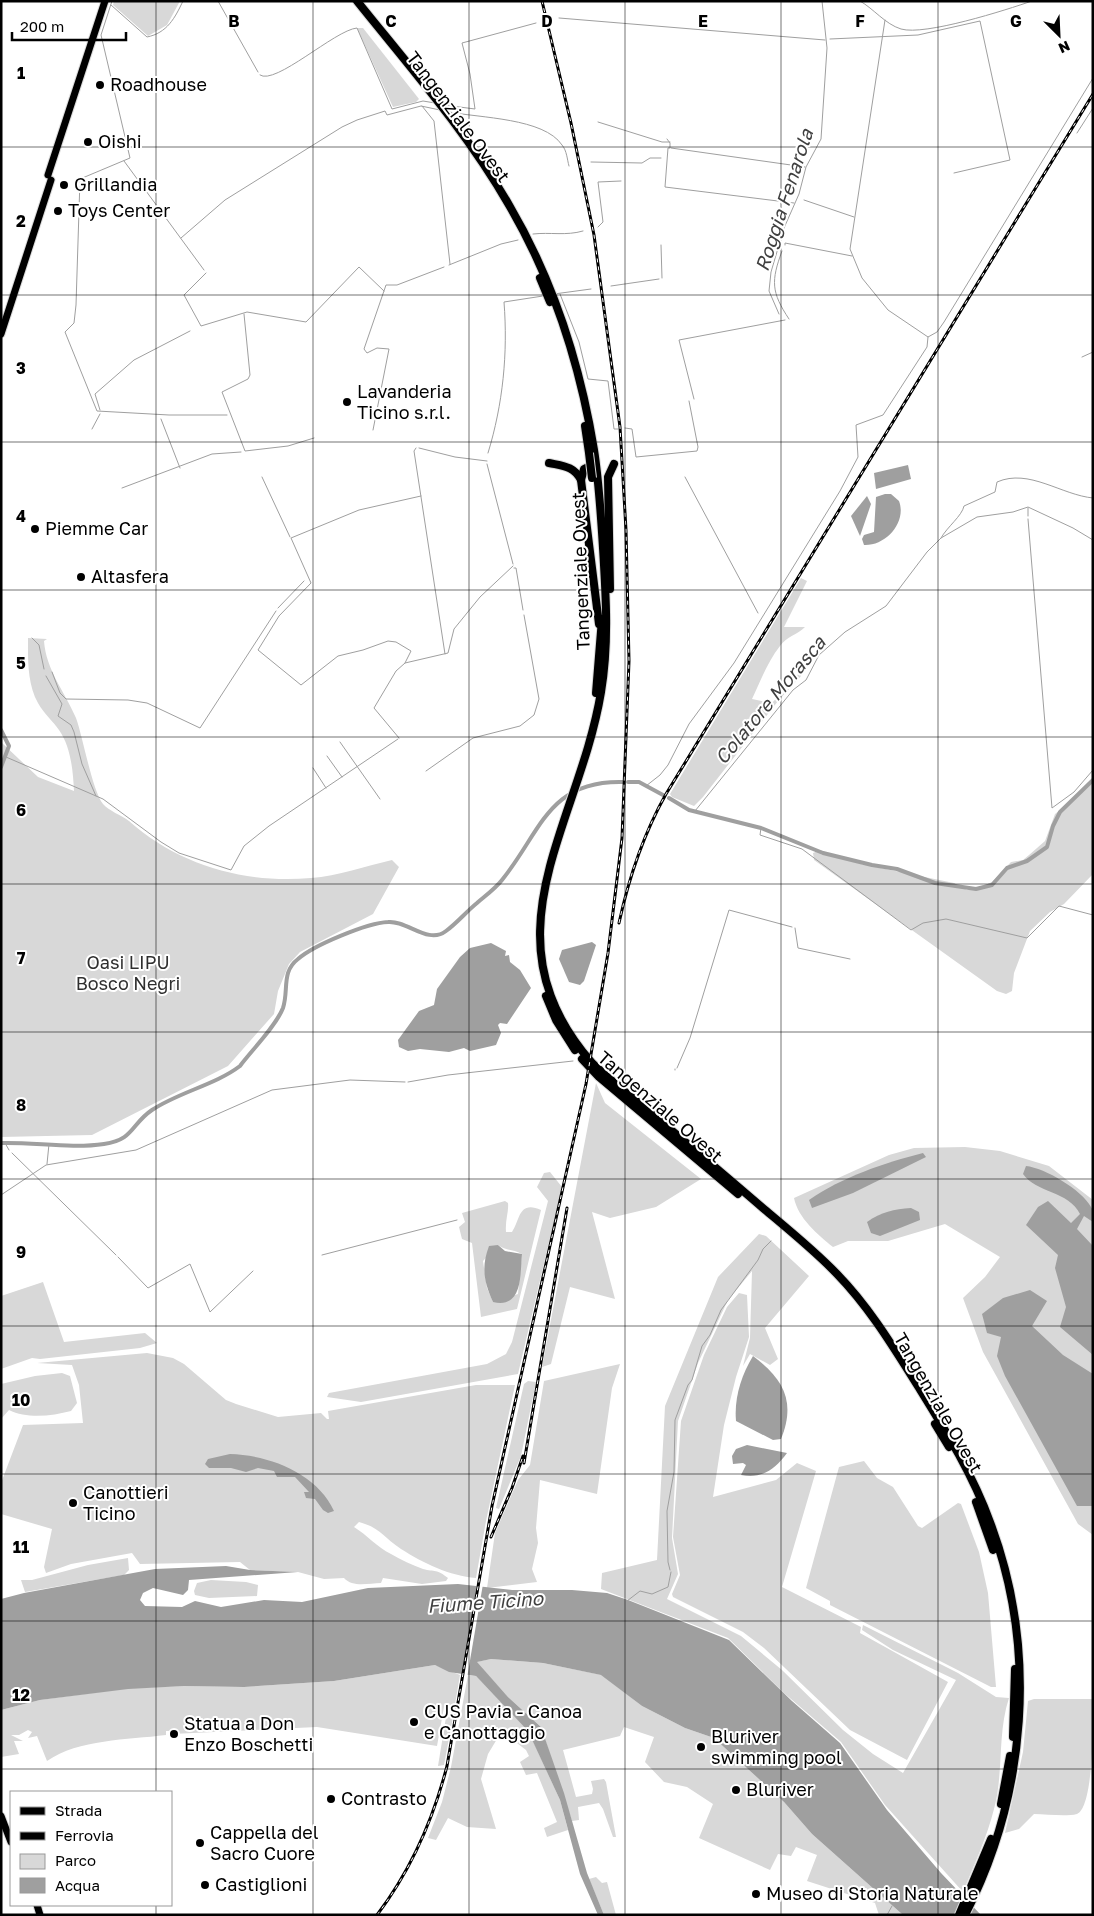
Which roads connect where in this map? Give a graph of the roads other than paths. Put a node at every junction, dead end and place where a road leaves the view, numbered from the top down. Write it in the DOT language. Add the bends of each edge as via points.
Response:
graph roads {
  1 [pos="105,1"];
  2 [pos="350,1"];
  3 [pos="357,1"];
  4 [pos="438,107"];
  5 [pos="49,177"];
  6 [pos="1,320"];
  7 [pos="1,334"];
  8 [pos="549,463"];
  9 [pos="614,464"];
  10 [pos="608,476"];
  11 [pos="581,480"];
  12 [pos="604,644"];
  13 [pos="1013,1756"];
  14 [pos="1,1816"];
  15 [pos="10,1839"];
  16 [pos="959,1915"];
  17 [pos="965,1915"];
  1 -- 5 [label="main road" via="92,51"];
  2 -- 4 [label="highway, Tangenziale Ovest"];
  3 -- 4 [label="highway"];
  4 -- 12 [label="highway, Tangenziale Ovest, bridge" via="486,167 510,206 550,295 592,452"];
  5 -- 6 [label="main road"];
  5 -- 7 [label="main road"];
  8 -- 11 [label="highway" via="574,470"];
  9 -- 10 [label="highway"];
  10 -- 11 [label="highway" via="595,465 584,469"];
  10 -- 12 [label="highway" via="610,587"];
  11 -- 12 [label="highway"];
  12 -- 13 [label="highway, Tangenziale Ovest" via="596,718 544,868 535,919 538,964 551,1008 563,1033 589,1068 832,1268 873,1316 946,1431 978,1492 990,1523 1015,1626 1021,1694"];
  13 -- 16 [label="highway, Tangenziale Ovest" via="993,1832"];
  13 -- 17 [label="highway, Tangenziale Ovest" via="1012,1780 998,1834"];
  14 -- 15 [label="main road"];
}
